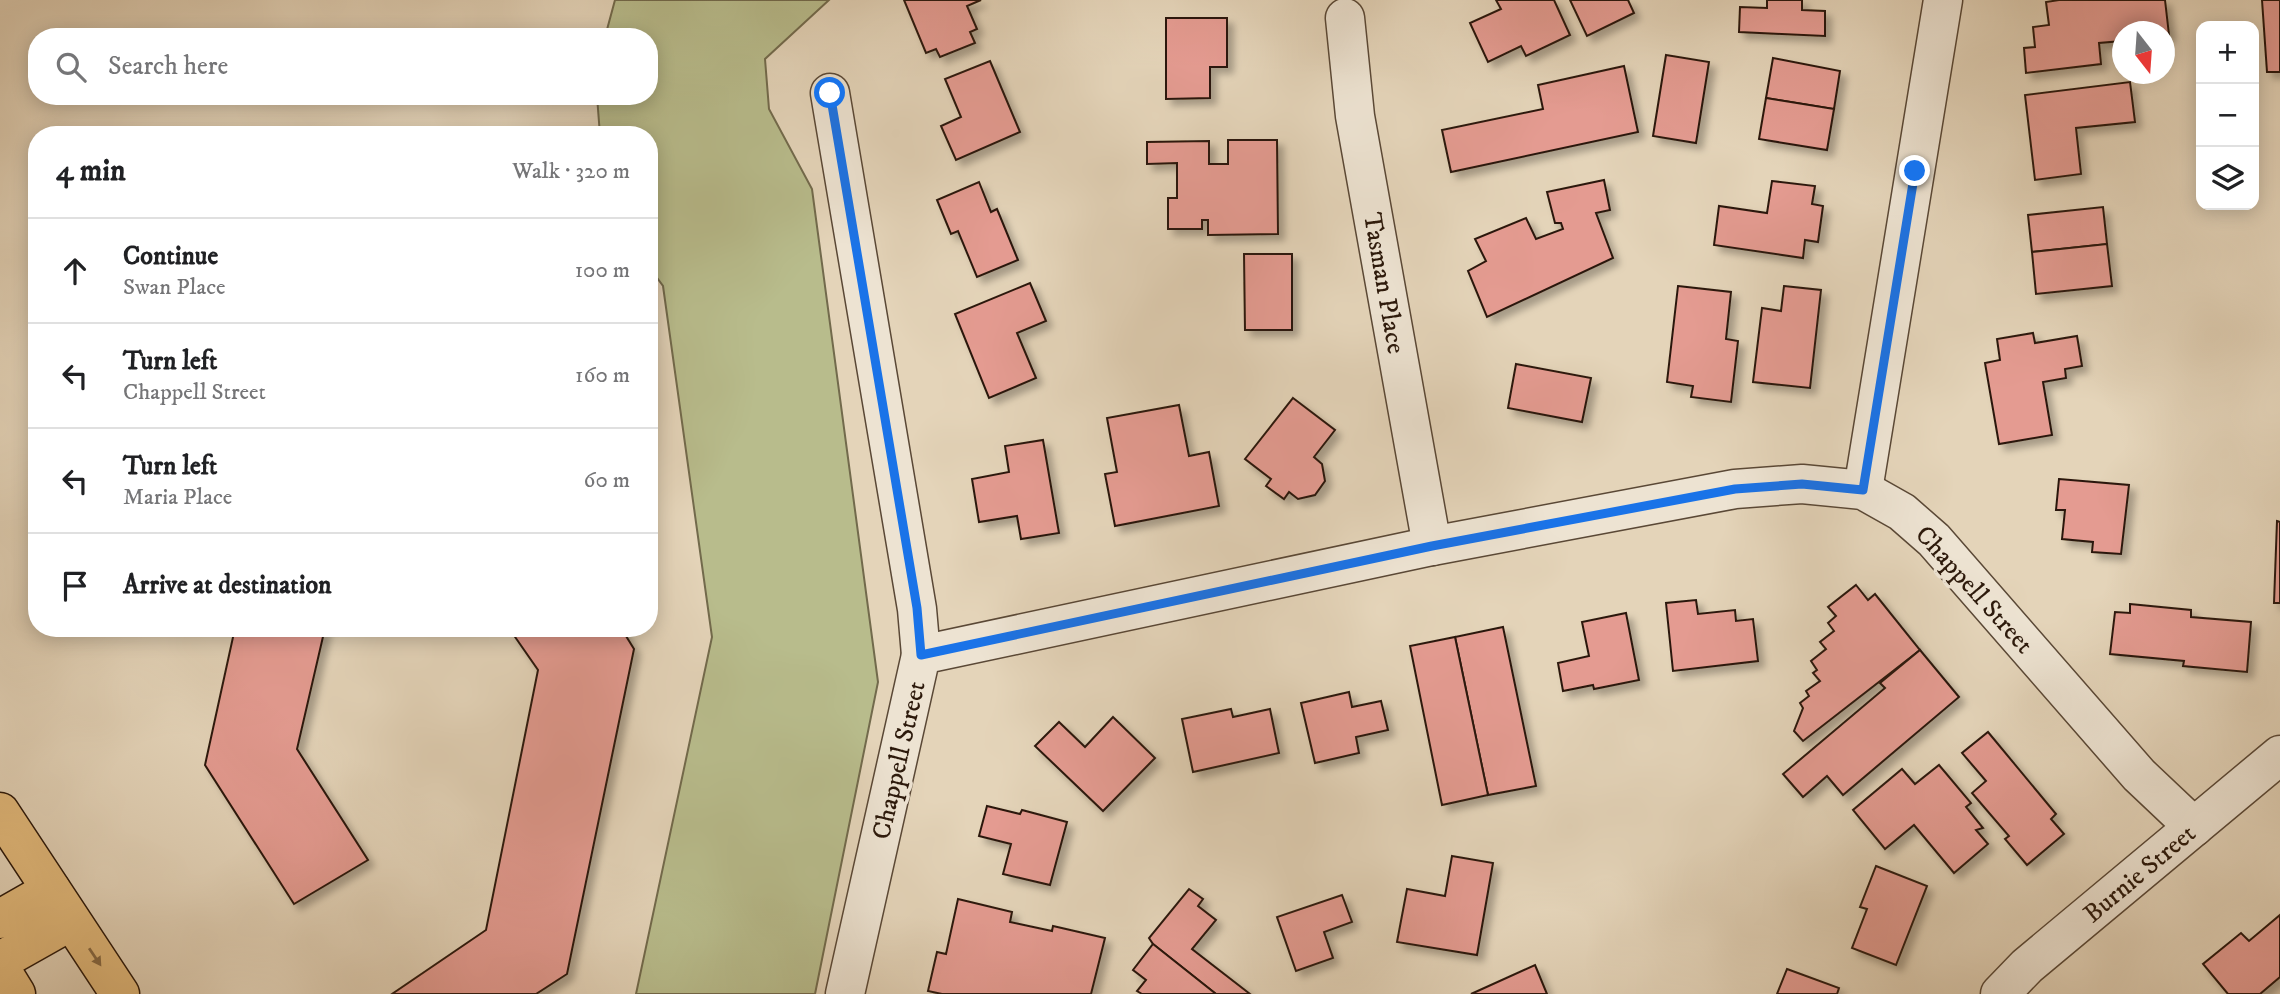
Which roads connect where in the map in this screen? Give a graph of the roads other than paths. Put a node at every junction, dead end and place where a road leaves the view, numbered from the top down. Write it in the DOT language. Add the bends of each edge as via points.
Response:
graph roads {
  1 [pos="1943,0"];
  2 [pos="1345,18"];
  3 [pos="830,93"];
  4 [pos="1863,490"];
  5 [pos="1432,546"];
  6 [pos="921,655"];
  7 [pos="2280,755"];
  8 [pos="0,812"];
  9 [pos="2194,827"];
  10 [pos="61,905"];
  11 [pos="0,919"];
  12 [pos="0,961"];
  13 [pos="0,968"];
  14 [pos="16,994"];
  15 [pos="120,994"];
  16 [pos="845,994"];
  17 [pos="2000,994"];
  1 -- 4 [label="street"];
  2 -- 5 [label="street, Tasman Place" via="1355,116"];
  3 -- 6 [label="street" via="917,608"];
  4 -- 5 [label="street, Chappell Street" via="1802,484 1735,489"];
  4 -- 9 [label="street, Chappell Street" via="1902,512 1934,540 2140,775"];
  5 -- 6 [label="street, Chappell Street"];
  6 -- 16 [label="street, Chappell Street"];
  7 -- 9 [label="street, Burnie Street"];
  8 -- 10 [label="main road"];
  9 -- 17 [label="street, Burnie Street" via="2027,966"];
  10 -- 11 [label="main road"];
  10 -- 12 [label="main road"];
  10 -- 15 [label="main road, one-way"];
  13 -- 14 [label="main road"];
}
